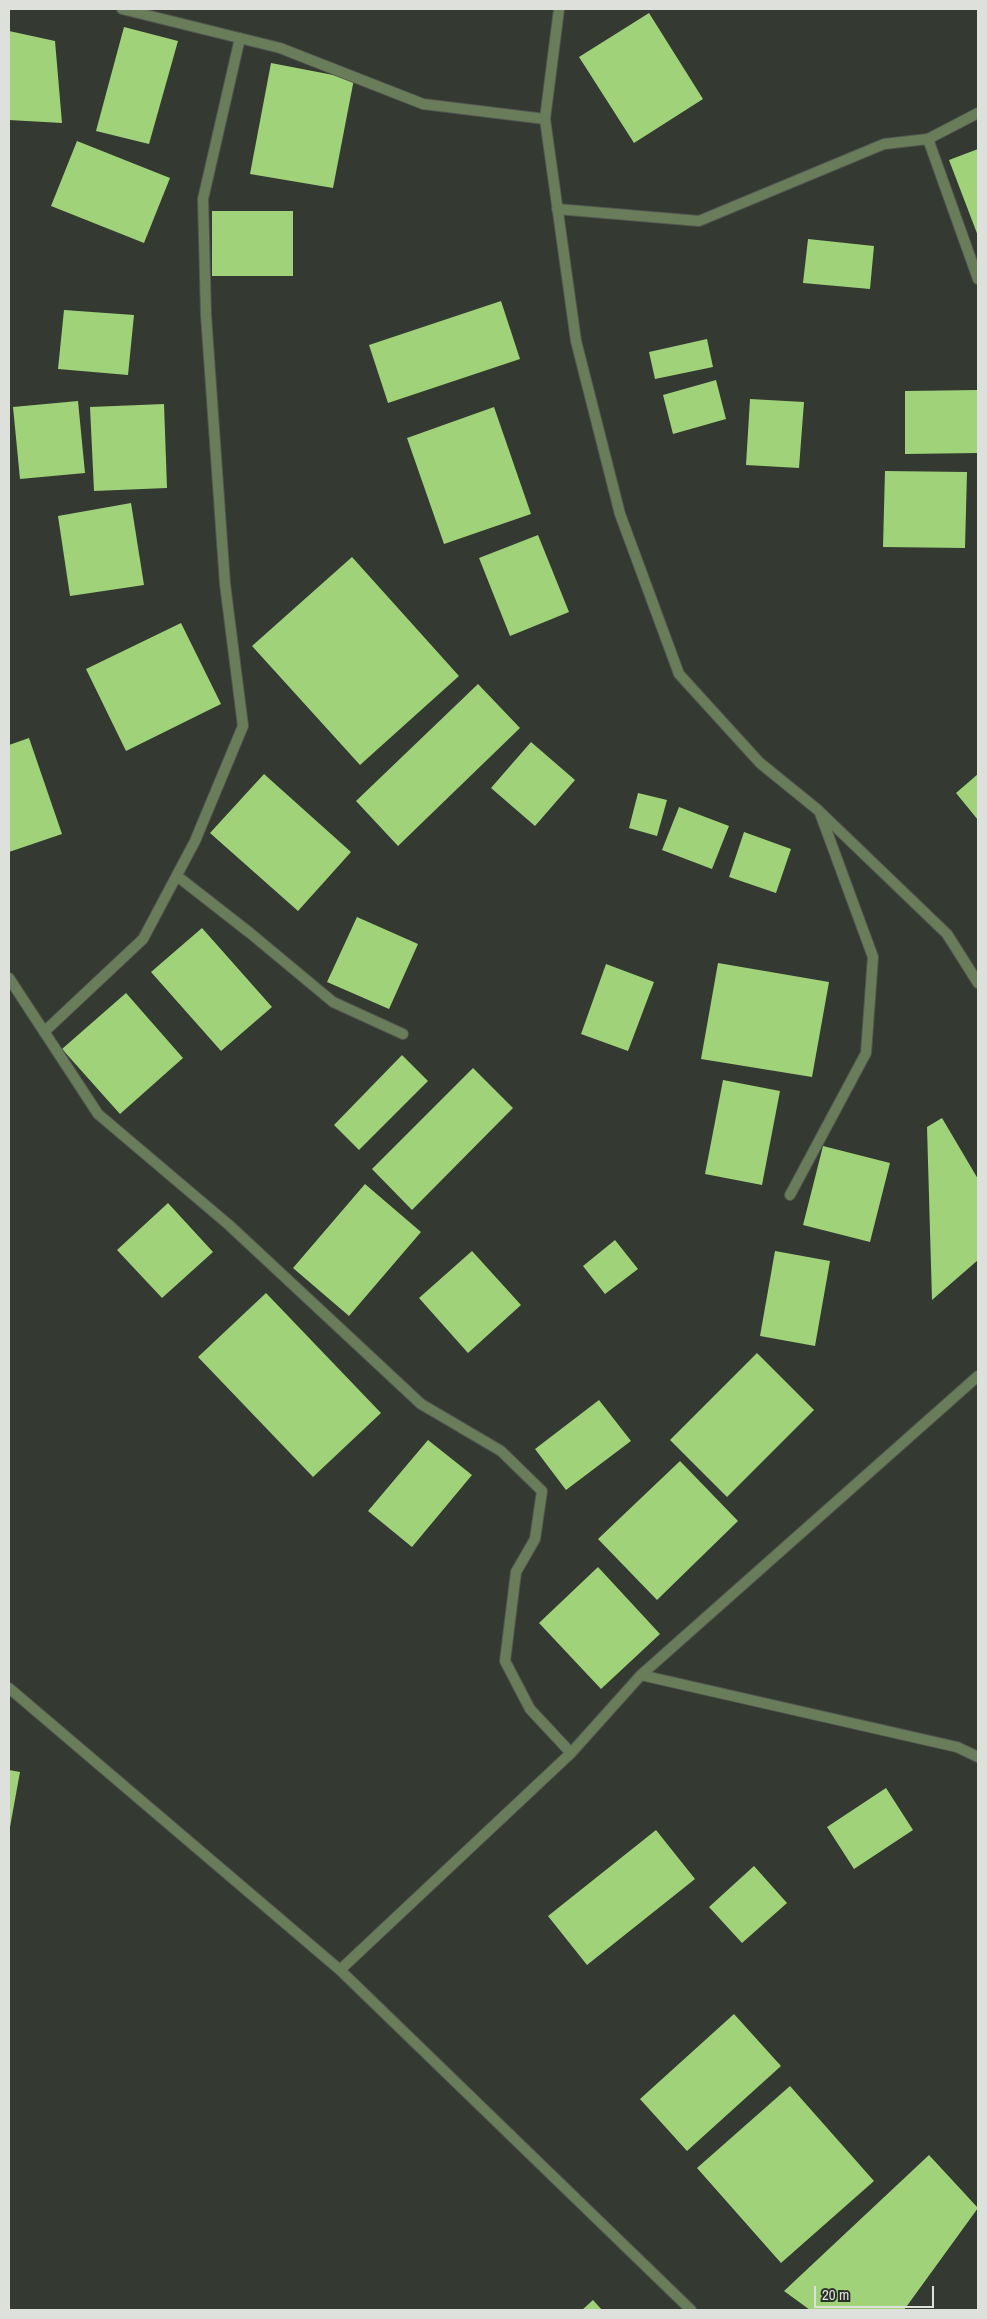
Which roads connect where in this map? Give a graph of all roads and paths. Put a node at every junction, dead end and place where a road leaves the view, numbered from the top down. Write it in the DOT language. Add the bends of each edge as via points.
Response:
graph roads {
  1 [pos="122,9"];
  2 [pos="559,9"];
  3 [pos="240,38"];
  4 [pos="978,113"];
  5 [pos="545,118"];
  6 [pos="928,139"];
  7 [pos="557,209"];
  8 [pos="978,279"];
  9 [pos="818,810"];
  10 [pos="177,876"];
  11 [pos="9,978"];
  12 [pos="978,983"];
  13 [pos="44,1032"];
  14 [pos="403,1034"];
  15 [pos="790,1195"];
  16 [pos="978,1376"];
  17 [pos="641,1675"];
  18 [pos="9,1688"];
  19 [pos="571,1753"];
  20 [pos="978,1757"];
  21 [pos="340,1970"];
  22 [pos="692,2310"];
  1 -- 3 [label="street"];
  2 -- 5 [label="street"];
  3 -- 5 [label="street" via="280,48 423,104"];
  3 -- 10 [label="street" via="203,199 206,314 225,584 243,726"];
  4 -- 6 [label="street"];
  5 -- 7 [label="street"];
  6 -- 7 [label="street" via="884,144 699,221"];
  6 -- 8 [label="street"];
  7 -- 9 [label="street" via="576,341 620,514 679,674 760,763"];
  9 -- 12 [label="street" via="948,934"];
  9 -- 15 [label="street" via="873,957 866,1054"];
  10 -- 13 [label="street" via="143,939"];
  10 -- 14 [label="street" via="333,1002"];
  11 -- 13 [label="street"];
  13 -- 19 [label="street" via="98,1114 229,1225 421,1404 501,1451 542,1491 535,1539 516,1572 505,1661 530,1709"];
  16 -- 17 [label="street"];
  17 -- 19 [label="street"];
  17 -- 20 [label="street" via="957,1747"];
  18 -- 21 [label="street"];
  19 -- 21 [label="street"];
  21 -- 22 [label="street"];
}
